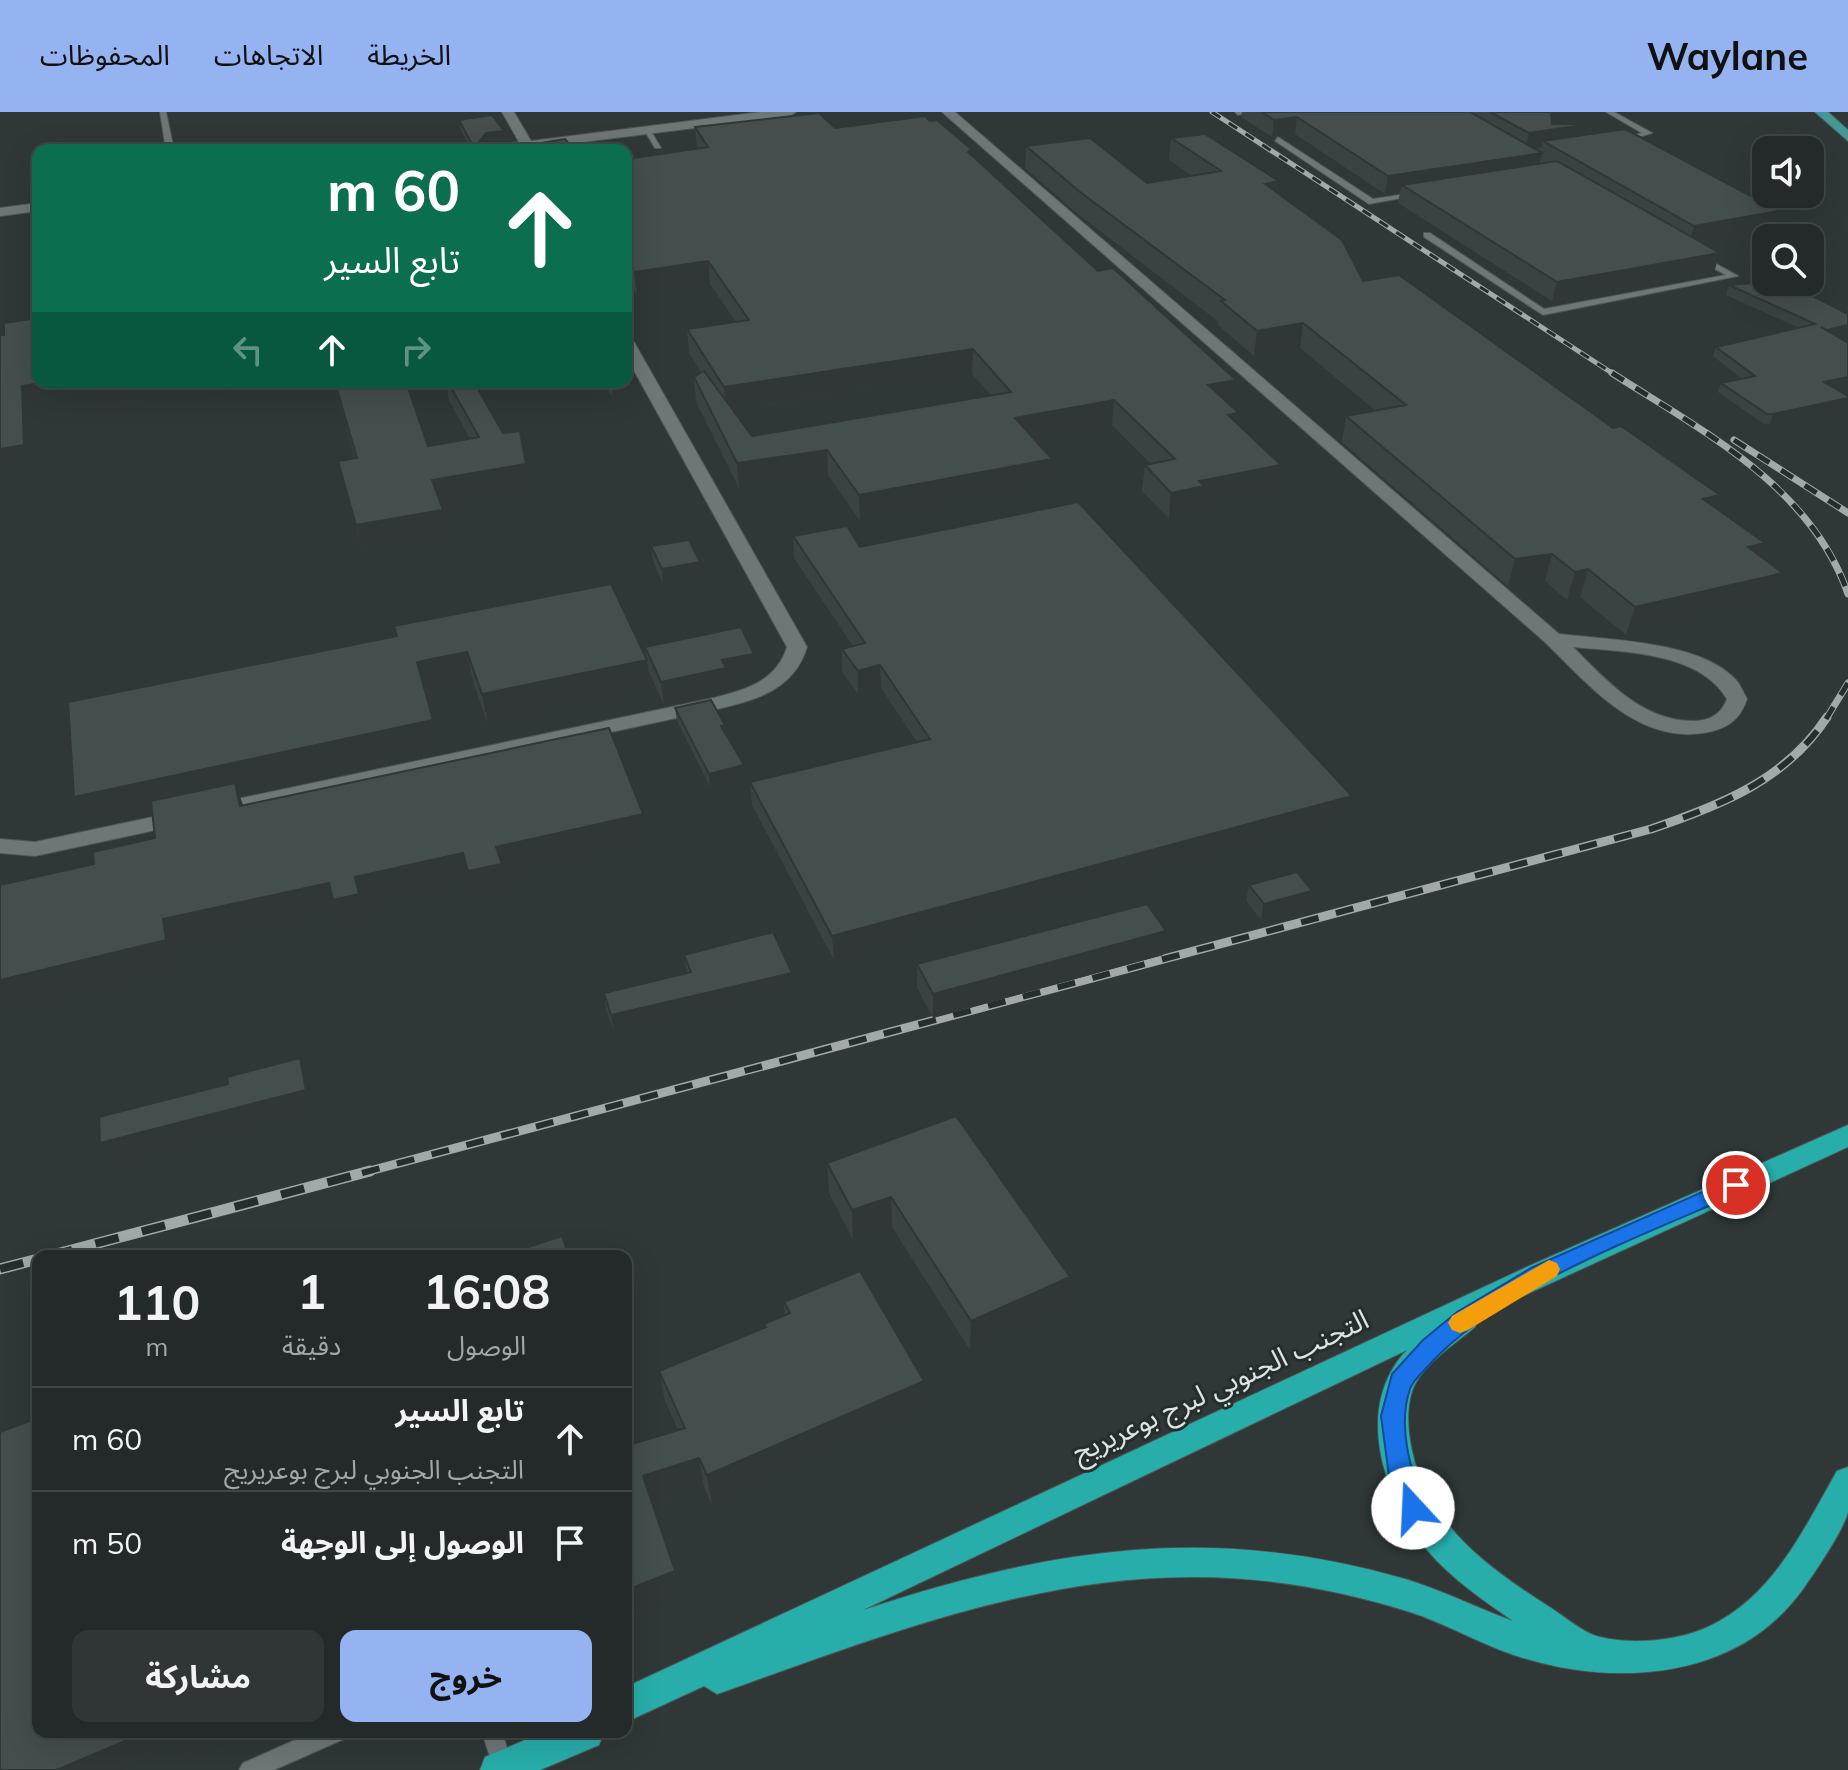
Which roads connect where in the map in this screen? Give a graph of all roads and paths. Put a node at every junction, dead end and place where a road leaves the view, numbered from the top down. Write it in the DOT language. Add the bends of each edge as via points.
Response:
graph roads {
  1 [pos="163,112"];
  2 [pos="508,112"];
  3 [pos="790,112"];
  4 [pos="948,112"];
  5 [pos="1248,112"];
  6 [pos="1609,112"];
  7 [pos="1821,112"];
  8 [pos="1238,113"];
  9 [pos="646,130"];
  10 [pos="1848,137"];
  11 [pos="1278,139"];
  12 [pos="1612,143"];
  13 [pos="169,144"];
  14 [pos="519,144"];
  15 [pos="542,144"];
  16 [pos="658,146"];
  17 [pos="1433,192"];
  18 [pos="32,208"];
  19 [pos="0,212"];
  20 [pos="1427,235"];
  21 [pos="1696,254"];
  22 [pos="632,353"];
  23 [pos="1553,639"];
  24 [pos="0,846"];
  25 [pos="1848,1135"];
  26 [pos="1539,1274"];
  27 [pos="1848,1481"];
  28 [pos="1592,1653"];
  29 [pos="632,1702"];
  30 [pos="632,1712"];
  31 [pos="323,1738"];
  32 [pos="553,1738"];
  33 [pos="566,1738"];
  34 [pos="495,1759"];
  35 [pos="250,1770"];
  1 -- 13 [label="lane"];
  2 -- 14 [label="street"];
  3 -- 9 [label="street"];
  4 -- 23 [label="street"];
  5 -- 8 [label="lane"];
  6 -- 12 [label="lane" via="1648,133"];
  7 -- 10 [label="main road"];
  9 -- 15 [label="street"];
  9 -- 16 [label="lane"];
  11 -- 17 [label="lane" via="1372,202"];
  18 -- 19 [label="street"];
  20 -- 21 [label="lane" via="1543,312 1734,276"];
  22 -- 24 [label="street" via="797,647 794,665 778,680 749,695 709,705 157,823 35,849"];
  23 -- 23 [label="street" via="1630,711 1652,722 1710,725 1734,708 1737,699 1727,681 1698,663"];
  25 -- 26 [label="highway, التجنب الجنوبي لبرج بوعريريج"];
  26 -- 28 [label="highway" via="1465,1319 1400,1381 1392,1416 1396,1450 1413,1508 1448,1548 1484,1582"];
  26 -- 29 [label="highway, التجنب الجنوبي لبرج بوعريريج"];
  27 -- 28 [label="highway" via="1779,1593 1742,1627 1676,1654 1640,1659"];
  28 -- 30 [label="highway" via="1525,1641 1460,1613 1349,1580 1240,1563 1120,1564 1008,1582 934,1604 710,1679"];
  31 -- 35 [label="lane"];
  32 -- 34 [label="highway"];
  33 -- 34 [label="highway"];
}
